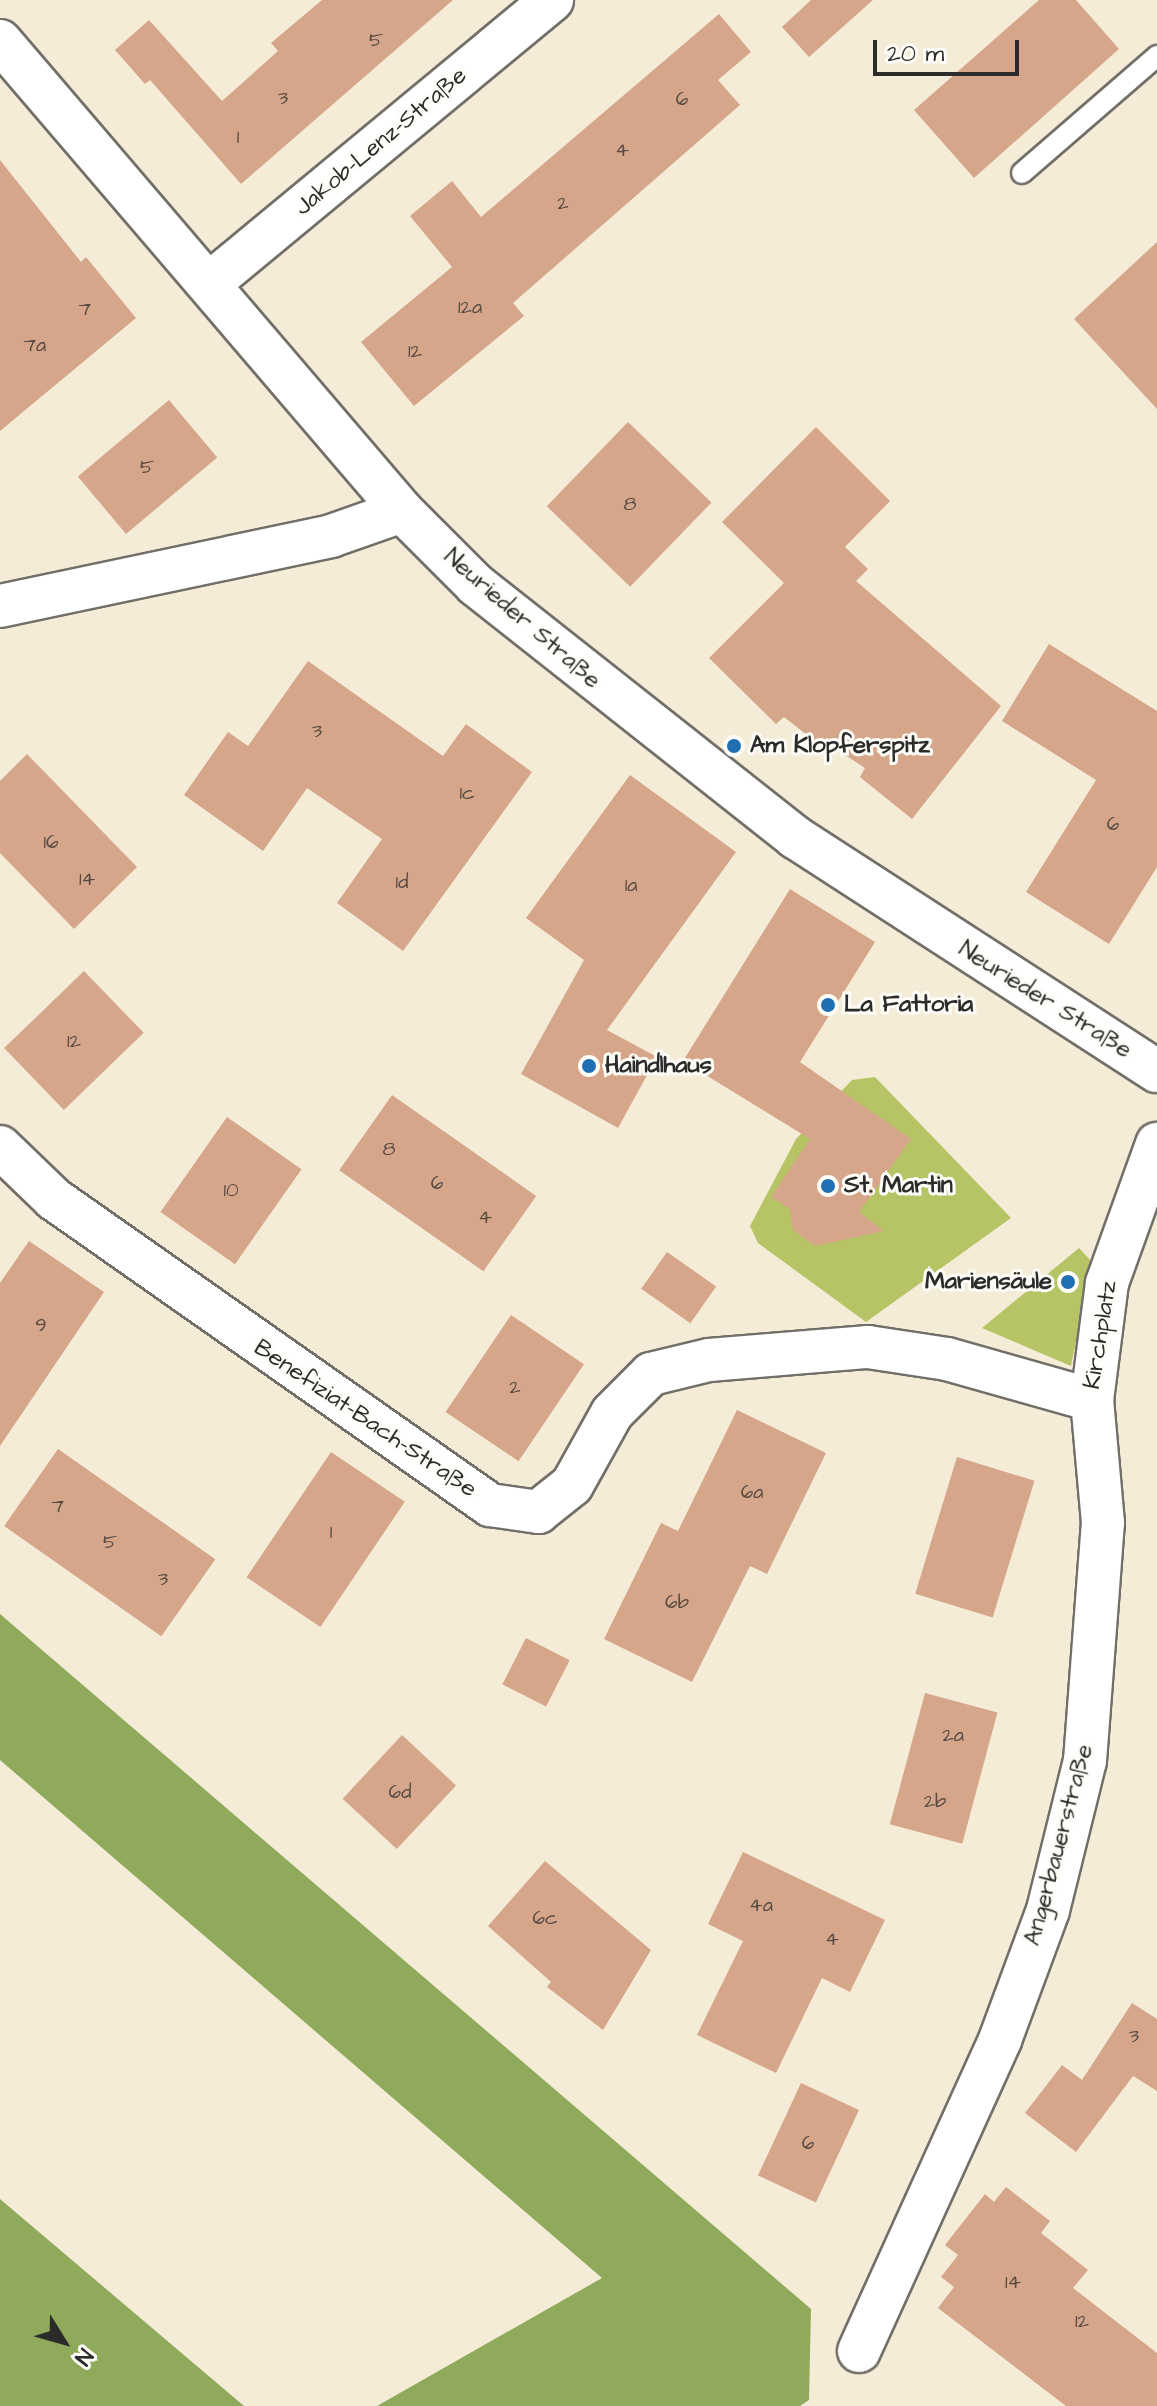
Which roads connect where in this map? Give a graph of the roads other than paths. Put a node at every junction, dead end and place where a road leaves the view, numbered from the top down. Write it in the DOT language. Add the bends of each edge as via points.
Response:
graph roads {
  1 [pos="552,0"];
  2 [pos="0,41"];
  3 [pos="1157,56"];
  4 [pos="1022,173"];
  5 [pos="210,283"];
  6 [pos="402,511"];
  7 [pos="0,606"];
  8 [pos="1157,1071"];
  9 [pos="1157,1144"];
  10 [pos="0,1147"];
  11 [pos="868,1347"];
  12 [pos="1092,1400"];
  13 [pos="859,2351"];
  1 -- 5 [label="street, Jakob-Lenz-Straße"];
  2 -- 5 [label="street, Neurieder Straße"];
  3 -- 4 [label="lane"];
  5 -- 6 [label="street, Neurieder Straße"];
  6 -- 7 [label="street" via="331,536"];
  6 -- 8 [label="street, Neurieder Straße" via="476,585 772,820 1003,976"];
  9 -- 12 [label="street, Kirchplatz" via="1107,1283"];
  10 -- 11 [label="street, Benefiziat-Bach-Straße" via="54,1199 490,1505 538,1512 572,1485 612,1413 651,1374 709,1360"];
  11 -- 12 [label="street, Kirchplatz" via="947,1359"];
  12 -- 13 [label="street, Angerbauerstraße" via="1103,1523 1085,1761 1048,1910 1000,2040"];
}
